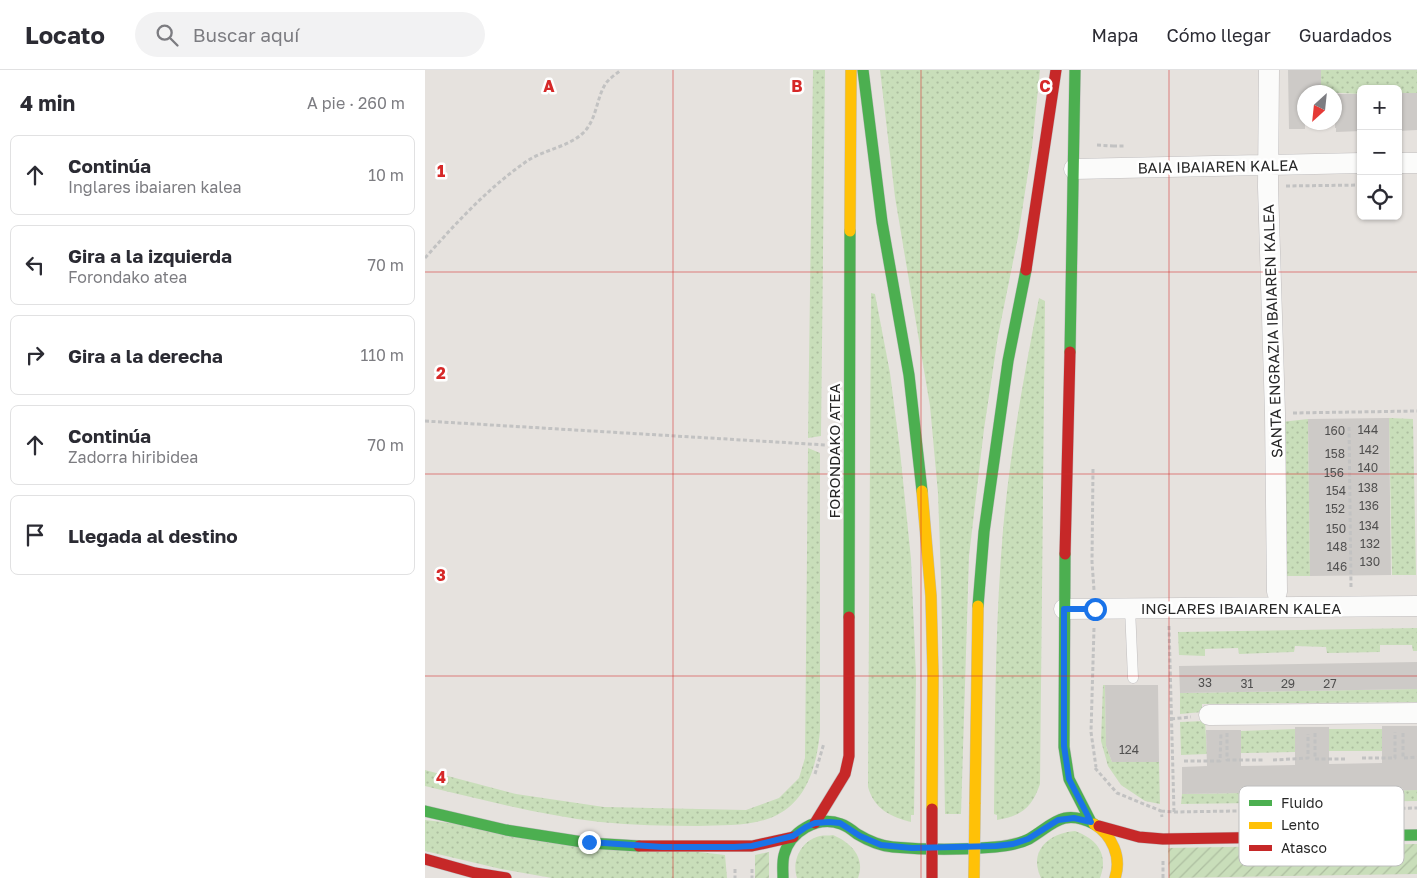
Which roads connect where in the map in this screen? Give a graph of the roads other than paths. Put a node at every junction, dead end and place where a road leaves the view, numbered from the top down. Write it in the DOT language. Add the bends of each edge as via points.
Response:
graph roads {
  1 [pos="851,70"];
  2 [pos="863,70"];
  3 [pos="1055,70"];
  4 [pos="1075,70"];
  5 [pos="1269,70"];
  6 [pos="1402,163"];
  7 [pos="1417,163"];
  8 [pos="1357,164"];
  9 [pos="1269,165"];
  10 [pos="1074,169"];
  11 [pos="1277,592"];
  12 [pos="1417,606"];
  13 [pos="1130,608"];
  14 [pos="1064,609"];
  15 [pos="1133,678"];
  16 [pos="1405,713"];
  17 [pos="1219,715"];
  18 [pos="425,811"];
  19 [pos="815,823"];
  20 [pos="1095,824"];
  21 [pos="1404,835"];
  22 [pos="1417,835"];
  23 [pos="793,836"];
  24 [pos="1239,838"];
  25 [pos="425,859"];
  26 [pos="506,878"];
  27 [pos="783,878"];
  28 [pos="932,878"];
  29 [pos="974,878"];
  30 [pos="1115,878"];
  1 -- 19 [label="main road, FORONDAKO ATEA" via="849,756 845,774"];
  2 -- 28 [label="main road, bridge" via="882,222 910,384 929,553 933,675"];
  3 -- 29 [label="main road, bridge" via="984,532 978,602"];
  4 -- 10 [label="main road"];
  5 -- 9 [label="street, SANTA ENGRAZIA IBAIAREN KALEA"];
  6 -- 7 [label="street"];
  8 -- 9 [label="street, BAIA IBAIAREN KALEA"];
  9 -- 10 [label="street, BAIA IBAIAREN KALEA"];
  9 -- 11 [label="street, SANTA ENGRAZIA IBAIAREN KALEA"];
  10 -- 14 [label="main road"];
  12 -- 13 [label="street, INGLARES IBAIAREN KALEA"];
  13 -- 14 [label="street, INGLARES IBAIAREN KALEA"];
  13 -- 15 [label="lane"];
  14 -- 20 [label="main road" via="1065,756 1069,779"];
  16 -- 17 [label="street"];
  18 -- 23 [label="main road" via="506,830 589,842 662,847 752,846"];
  19 -- 20 [label="main road" via="840,823 881,845 912,848 1013,844 1028,839 1058,820 1074,818"];
  19 -- 23 [label="main road"];
  20 -- 24 [label="main road" via="1139,837"];
  20 -- 30 [label="main road" via="1110,840 1115,853"];
  21 -- 22 [label="main road"];
  23 -- 27 [label="main road" via="782,858"];
  25 -- 26 [label="main road"];
}
